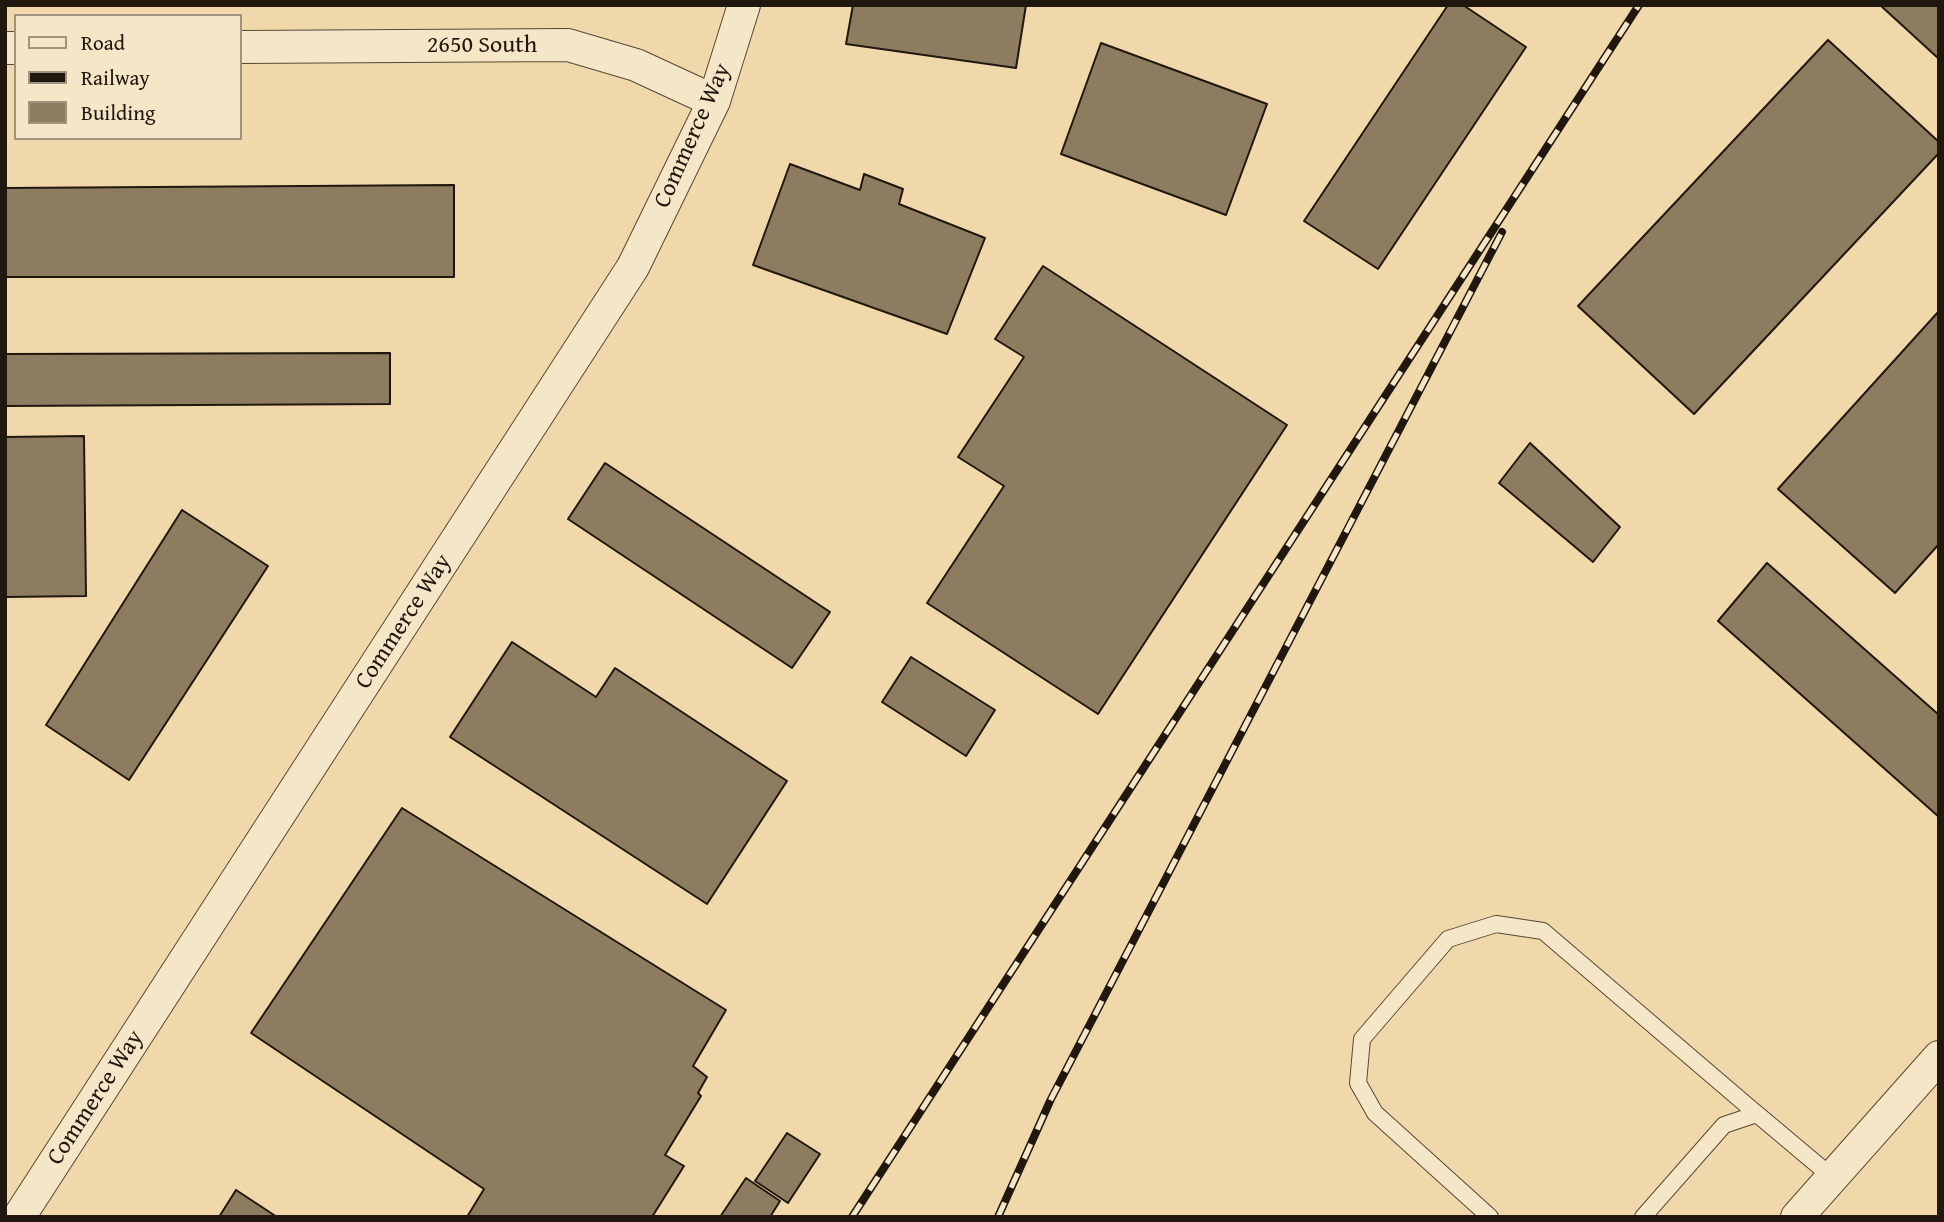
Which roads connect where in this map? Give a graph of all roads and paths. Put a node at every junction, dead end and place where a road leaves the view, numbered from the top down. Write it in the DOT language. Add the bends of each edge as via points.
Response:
graph roads {
  1 [pos="744,5"];
  2 [pos="242,47"];
  3 [pos="714,101"];
  4 [pos="1939,1057"];
  5 [pos="1756,1114"];
  6 [pos="1832,1177"];
  7 [pos="19,1217"];
  8 [pos="1490,1217"];
  9 [pos="1643,1217"];
  10 [pos="1797,1217"];
  1 -- 3 [label="street, Commerce Way"];
  2 -- 3 [label="street, 2650 South" via="568,45 636,65"];
  3 -- 7 [label="street, Commerce Way" via="633,267"];
  4 -- 6 [label="street"];
  5 -- 6 [label="lane"];
  5 -- 8 [label="lane" via="1543,931 1496,924 1448,939 1362,1039 1358,1083 1376,1113"];
  5 -- 9 [label="lane" via="1724,1125"];
  6 -- 10 [label="street"];
}
